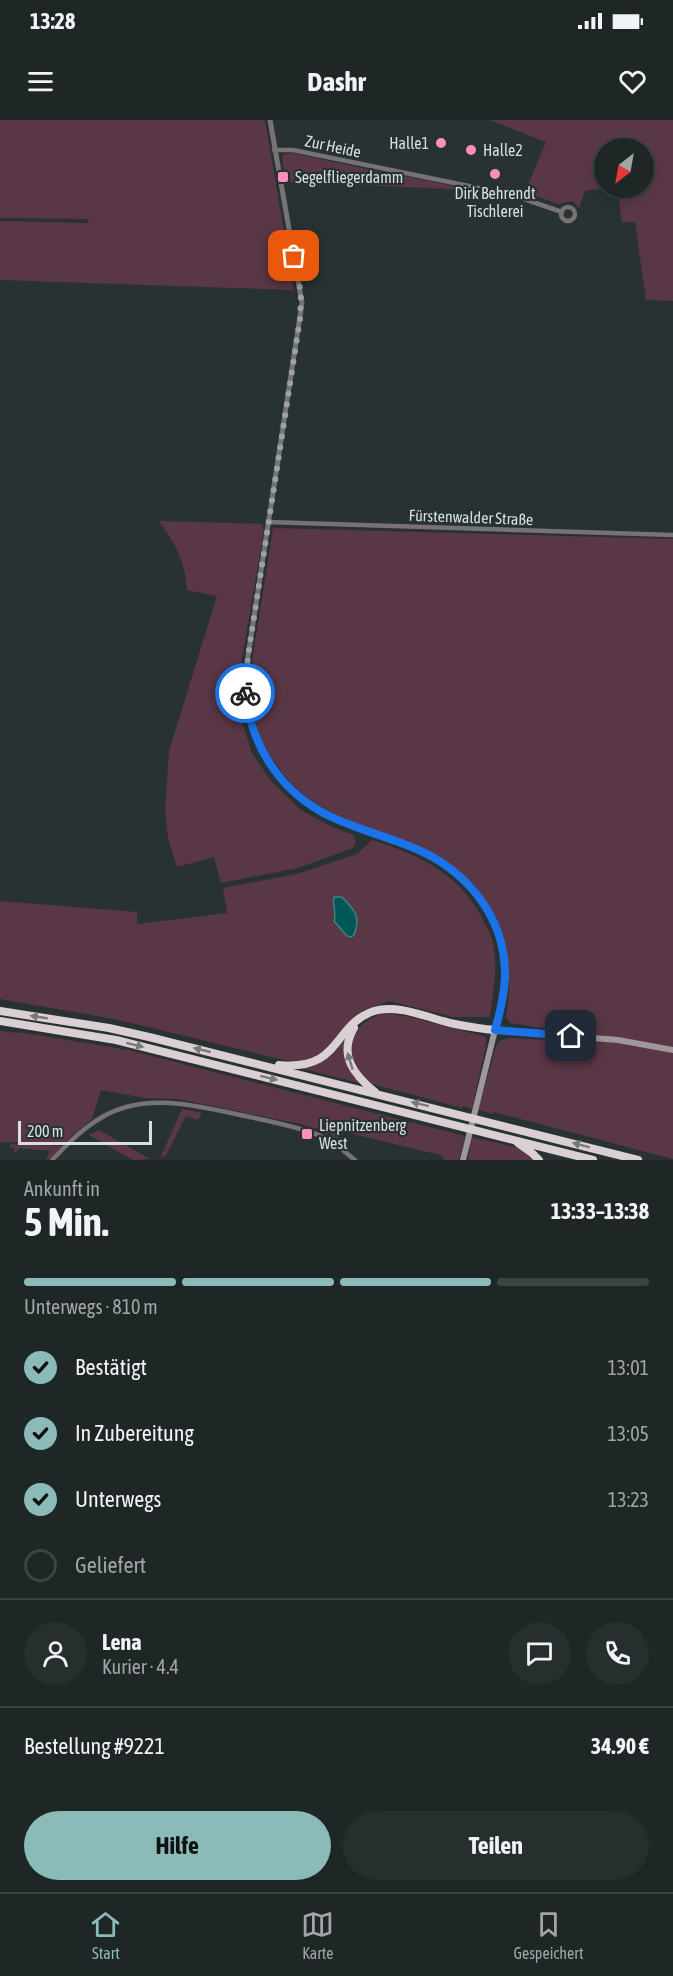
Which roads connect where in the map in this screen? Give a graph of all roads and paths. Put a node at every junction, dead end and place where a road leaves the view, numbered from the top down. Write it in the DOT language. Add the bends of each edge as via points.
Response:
graph roads {
  1 [pos="270,120"];
  2 [pos="274,150"];
  3 [pos="562,212"];
  4 [pos="574,216"];
  5 [pos="580,219"];
  6 [pos="268,522"];
  7 [pos="673,535"];
  8 [pos="0,1011"];
  9 [pos="359,1019"];
  10 [pos="0,1020"];
  11 [pos="495,1030"];
  12 [pos="673,1050"];
  13 [pos="256,1063"];
  14 [pos="378,1094"];
  15 [pos="512,1139"];
  16 [pos="52,1160"];
  17 [pos="355,1160"];
  18 [pos="462,1160"];
  19 [pos="539,1160"];
  20 [pos="593,1160"];
  21 [pos="638,1160"];
  1 -- 2 [label="street"];
  2 -- 3 [label="street, Zur Heide" via="293,150 503,193"];
  2 -- 6 [label="street" via="302,303"];
  3 -- 4 [label="street, Zur Heide" via="566,220"];
  3 -- 4 [label="street, Zur Heide" via="571,208"];
  4 -- 5 [label="street, Zur Heide"];
  6 -- 7 [label="street, Fürstenwalder Straße"];
  6 -- 11 [label="street" via="245,673 248,713 255,736 278,776 305,801 336,819 434,857 455,871 478,895 495,924 504,963 504,992"];
  13 -- 8 [label="highway, one-way" via="109,1028"];
  9 -- 11 [label="highway" via="374,1011 394,1010"];
  9 -- 13 [label="highway" via="332,1049 315,1061 288,1066"];
  14 -- 9 [label="highway, one-way" via="356,1074 348,1059 349,1040"];
  10 -- 15 [label="highway, one-way" via="116,1040"];
  11 -- 12 [label="main road" via="628,1041"];
  11 -- 18 [label="main road"];
  13 -- 14 [label="highway"];
  21 -- 14 [label="highway, one-way"];
  15 -- 19 [label="highway"];
  15 -- 20 [label="highway"];
  16 -- 17 [label="street" via="81,1132 108,1114 129,1106 158,1103 193,1105 300,1129 328,1140"];
}
